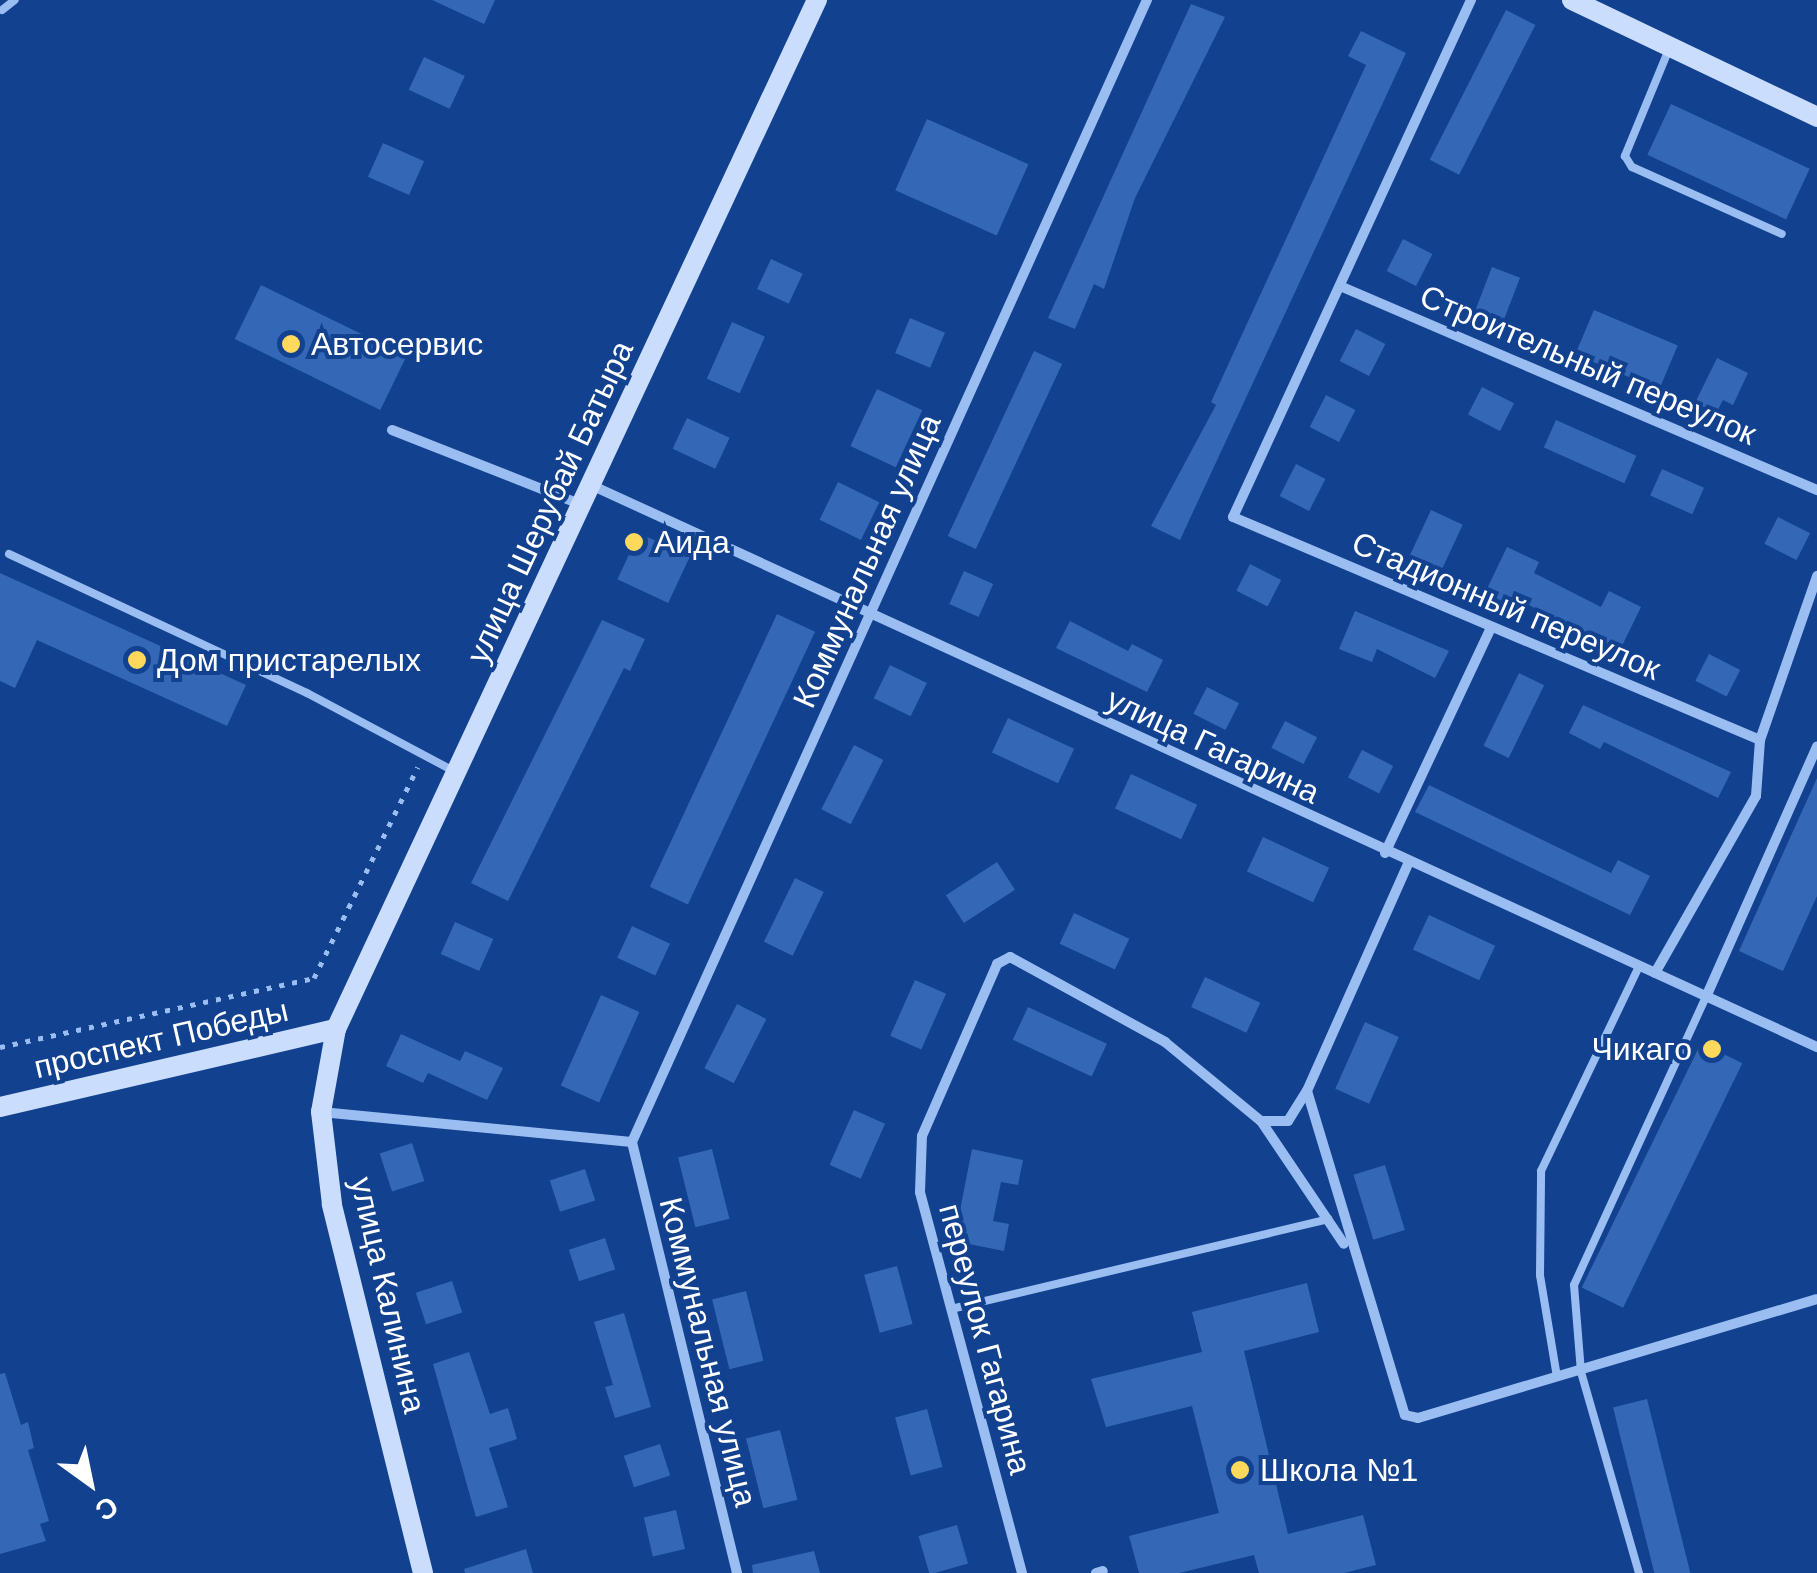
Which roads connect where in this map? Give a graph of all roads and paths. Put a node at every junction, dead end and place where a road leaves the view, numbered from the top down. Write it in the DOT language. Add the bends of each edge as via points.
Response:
graph roads {
  1 [pos="7,0"];
  2 [pos="15,0"];
  3 [pos="817,0"];
  4 [pos="1147,0"];
  5 [pos="1471,0"];
  6 [pos="1572,0"];
  7 [pos="1,12"];
  8 [pos="1670,49"];
  9 [pos="1817,117"];
  10 [pos="1782,234"];
  11 [pos="1340,286"];
  12 [pos="392,430"];
  13 [pos="591,484"];
  14 [pos="1817,490"];
  15 [pos="581,504"];
  16 [pos="8,554"];
  17 [pos="1817,576"];
  18 [pos="870,615"];
  19 [pos="1491,628"];
  20 [pos="1760,740"];
  21 [pos="1817,747"];
  22 [pos="424,755"];
  23 [pos="456,772"];
  24 [pos="1384,853"];
  25 [pos="1408,864"];
  26 [pos="1639,966"];
  27 [pos="1655,973"];
  28 [pos="1706,996"];
  29 [pos="336,1029"];
  30 [pos="0,1046"];
  31 [pos="1817,1047"];
  32 [pos="1306,1091"];
  33 [pos="0,1107"];
  34 [pos="321,1112"];
  35 [pos="1262,1120"];
  36 [pos="632,1142"];
  37 [pos="1328,1220"];
  38 [pos="1351,1254"];
  39 [pos="1817,1299"];
  40 [pos="951,1310"];
  41 [pos="1581,1372"];
  42 [pos="1557,1378"];
  43 [pos="423,1573"];
  44 [pos="736,1573"];
  45 [pos="1022,1573"];
  46 [pos="1638,1573"];
  1 -- 7 [label="lane"];
  2 -- 7 [label="lane"];
  3 -- 13 [label="street, улица Шерубай Батыра"];
  4 -- 18 [label="street, Коммунальная улица"];
  5 -- 11 [label="street"];
  6 -- 8 [label="street"];
  8 -- 9 [label="street"];
  8 -- 10 [label="lane" via="1624,156 1632,167"];
  11 -- 14 [label="street, Строительный переулок"];
  11 -- 19 [label="street, Стадионный переулок" via="1233,517"];
  12 -- 15 [label="street"];
  13 -- 15 [label="street, улица Шерубай Батыра"];
  13 -- 18 [label="street, улица Гагарина"];
  15 -- 23 [label="street, улица Шерубай Батыра"];
  16 -- 22 [label="lane" via="307,692"];
  17 -- 20 [label="street"];
  18 -- 24 [label="street, улица Гагарина"];
  18 -- 36 [label="street, Коммунальная улица"];
  19 -- 20 [label="street, Стадионный переулок"];
  19 -- 24 [label="street"];
  20 -- 27 [label="street" via="1756,796"];
  21 -- 28 [label="street"];
  22 -- 23 [label="lane"];
  22 -- 30 [label="path" via="314,978"];
  23 -- 29 [label="street, улица Шерубай Батыра"];
  24 -- 25 [label="street, улица Гагарина"];
  25 -- 26 [label="street, улица Гагарина"];
  25 -- 32 [label="street"];
  26 -- 27 [label="street, улица Гагарина"];
  26 -- 42 [label="lane" via="1541,1171 1540,1275"];
  27 -- 28 [label="street, улица Гагарина"];
  28 -- 31 [label="street, улица Гагарина"];
  28 -- 41 [label="lane" via="1574,1286"];
  29 -- 33 [label="street, проспект Победы"];
  29 -- 34 [label="street, улица Калинина"];
  32 -- 35 [label="street" via="1288,1122"];
  32 -- 38 [label="street"];
  34 -- 36 [label="street"];
  34 -- 43 [label="street, улица Калинина" via="332,1204"];
  35 -- 37 [label="street"];
  35 -- 40 [label="street, переулок Гагарина" via="1166,1042 1010,957 997,964 922,1136 920,1192"];
  36 -- 44 [label="street, Коммунальная улица"];
  37 -- 38 [label="street"];
  37 -- 40 [label="lane"];
  38 -- 42 [label="street" via="1405,1415 1418,1418"];
  39 -- 41 [label="street"];
  40 -- 45 [label="street, переулок Гагарина"];
  41 -- 42 [label="street"];
  41 -- 46 [label="lane"];
}
